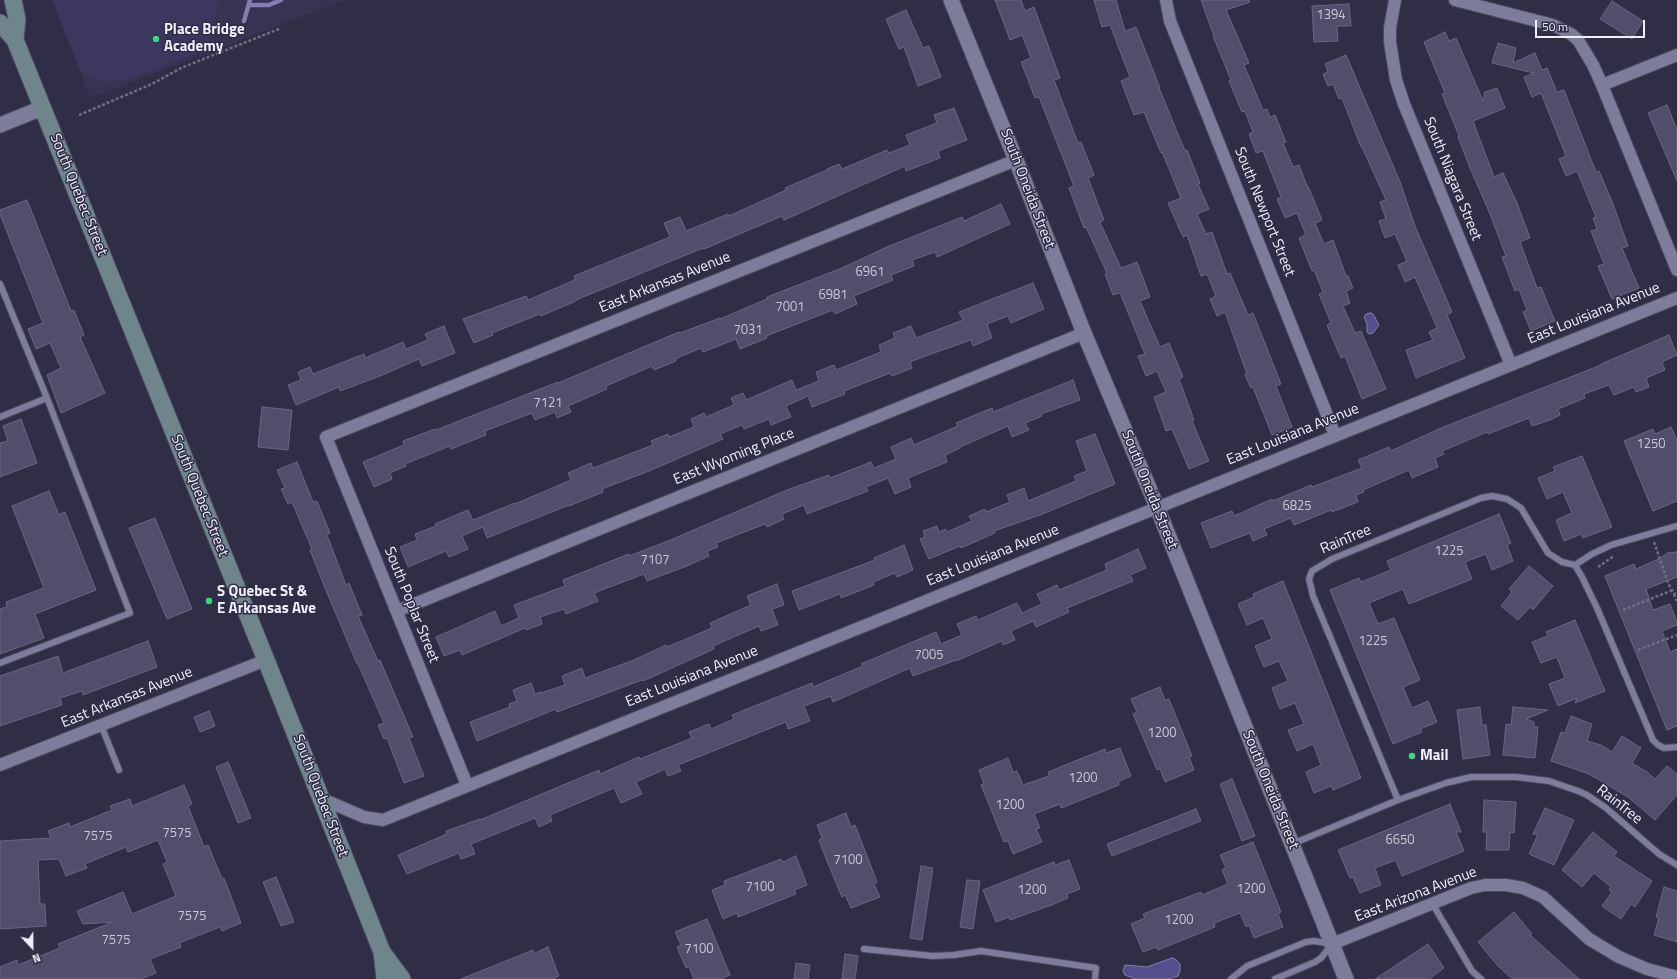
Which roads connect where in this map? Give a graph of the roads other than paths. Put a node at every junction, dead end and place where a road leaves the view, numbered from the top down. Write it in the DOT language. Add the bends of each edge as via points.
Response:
graph roads {
  1 [pos="13,0"];
  2 [pos="951,0"];
  3 [pos="1166,0"];
  4 [pos="1395,0"];
  5 [pos="1455,0"];
  6 [pos="0,23"];
  7 [pos="15,40"];
  8 [pos="1677,55"];
  9 [pos="1602,85"];
  10 [pos="42,108"];
  11 [pos="0,125"];
  12 [pos="1016,160"];
  13 [pos="1677,270"];
  14 [pos="0,284"];
  15 [pos="1677,298"];
  16 [pos="1084,333"];
  17 [pos="1511,365"];
  18 [pos="48,398"];
  19 [pos="0,417"];
  20 [pos="326,436"];
  21 [pos="1335,436"];
  22 [pos="1157,507"];
  23 [pos="1677,526"];
  24 [pos="1575,565"];
  25 [pos="397,611"];
  26 [pos="266,660"];
  27 [pos="0,663"];
  28 [pos="101,725"];
  29 [pos="1677,747"];
  30 [pos="0,765"];
  31 [pos="119,770"];
  32 [pos="467,786"];
  33 [pos="320,798"];
  34 [pos="1398,800"];
  35 [pos="1292,844"];
  36 [pos="1677,865"];
  37 [pos="1432,903"];
  38 [pos="1332,944"];
  39 [pos="864,950"];
  40 [pos="382,952"];
  41 [pos="1677,977"];
  42 [pos="386,979"];
  43 [pos="402,979"];
  44 [pos="1095,979"];
  45 [pos="1231,979"];
  46 [pos="1275,979"];
  47 [pos="1346,979"];
  48 [pos="1481,979"];
  1 -- 7 [label="main road, South Quebec Street" via="17,19"];
  2 -- 12 [label="street, South Oneida Street"];
  3 -- 21 [label="street, South Newport Street" via="1170,21"];
  4 -- 17 [label="street, South Niagara Street" via="1390,42 1398,86"];
  5 -- 9 [label="street" via="1553,25 1571,34 1583,47"];
  6 -- 7 [label="main road, South Quebec Street"];
  7 -- 10 [label="main road, South Quebec Street"];
  8 -- 9 [label="street"];
  9 -- 13 [label="street"];
  10 -- 11 [label="street"];
  10 -- 26 [label="main road, South Quebec Street"];
  12 -- 16 [label="street, South Oneida Street"];
  12 -- 20 [label="street, East Arkansas Avenue"];
  14 -- 18 [label="lane"];
  15 -- 17 [label="street, East Louisiana Avenue"];
  16 -- 22 [label="street, South Oneida Street"];
  16 -- 25 [label="street, East Wyoming Place"];
  17 -- 21 [label="street, East Louisiana Avenue"];
  18 -- 19 [label="lane"];
  18 -- 27 [label="lane" via="130,613"];
  20 -- 25 [label="street, South Poplar Street"];
  21 -- 22 [label="street, East Louisiana Avenue"];
  22 -- 32 [label="street, East Louisiana Avenue"];
  22 -- 35 [label="street, South Oneida Street"];
  23 -- 24 [label="lane" via="1611,545"];
  24 -- 29 [label="lane" via="1597,608 1654,740 1664,748"];
  24 -- 34 [label="lane, RainTree" via="1552,557 1542,545 1521,508 1507,499 1495,496 1481,498 1332,559 1312,571 1309,579 1313,596"];
  25 -- 32 [label="street, South Poplar Street"];
  26 -- 28 [label="street, East Arkansas Avenue"];
  26 -- 33 [label="main road, South Quebec Street"];
  28 -- 30 [label="street, East Arkansas Avenue"];
  28 -- 31 [label="lane"];
  32 -- 33 [label="street, East Louisiana Avenue" via="383,820 364,817"];
  33 -- 40 [label="main road, South Quebec Street"];
  34 -- 35 [label="lane, RainTree"];
  34 -- 36 [label="lane, RainTree" via="1471,777 1516,777 1549,781 1578,791 1597,802 1659,854"];
  35 -- 38 [label="street, South Oneida Street"];
  37 -- 38 [label="street, East Arizona Avenue"];
  37 -- 41 [label="street, East Arizona Avenue" via="1481,885 1500,884 1523,888 1543,898 1580,932 1613,954 1636,965"];
  37 -- 48 [label="lane" via="1472,971"];
  38 -- 45 [label="lane" via="1306,942 1247,966"];
  38 -- 46 [label="lane" via="1316,962"];
  38 -- 47 [label="street, South Oneida Street"];
  39 -- 44 [label="lane" via="933,956 981,951 1096,968"];
  40 -- 42 [label="main road, South Quebec Street"];
  40 -- 43 [label="main road, South Quebec Street"];
}
